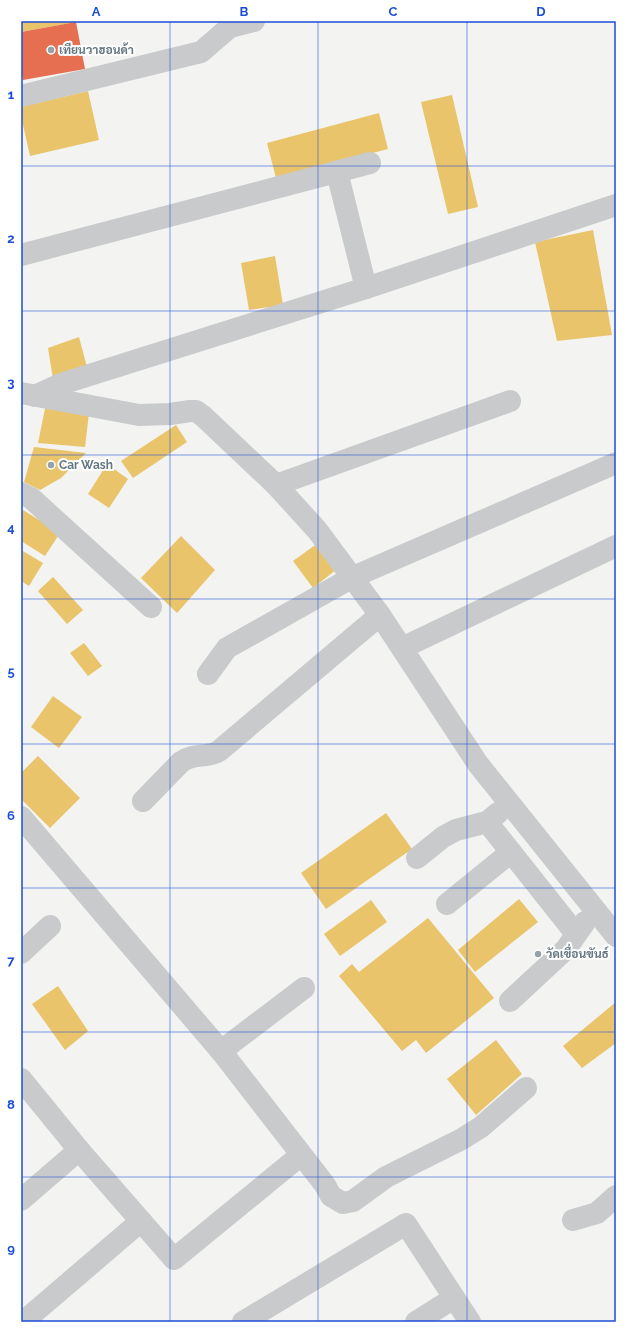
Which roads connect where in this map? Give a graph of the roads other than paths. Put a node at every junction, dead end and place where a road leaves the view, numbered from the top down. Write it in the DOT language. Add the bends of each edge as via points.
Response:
graph roads {
  1 [pos="254,21"];
  2 [pos="229,24"];
  3 [pos="21,96"];
  4 [pos="370,163"];
  5 [pos="337,172"];
  6 [pos="616,205"];
  7 [pos="21,256"];
  8 [pos="366,288"];
  9 [pos="28,394"];
  10 [pos="510,401"];
  11 [pos="616,463"];
  12 [pos="276,485"];
  13 [pos="21,493"];
  14 [pos="616,546"];
  15 [pos="353,577"];
  16 [pos="151,607"];
  17 [pos="380,615"];
  18 [pos="402,648"];
  19 [pos="208,674"];
  20 [pos="143,801"];
  21 [pos="509,803"];
  22 [pos="21,817"];
  23 [pos="487,822"];
  24 [pos="511,852"];
  25 [pos="417,858"];
  26 [pos="447,904"];
  27 [pos="596,912"];
  28 [pos="50,926"];
  29 [pos="576,934"];
  30 [pos="616,936"];
  31 [pos="21,953"];
  32 [pos="304,988"];
  33 [pos="510,1001"];
  34 [pos="221,1051"];
  35 [pos="21,1079"];
  36 [pos="526,1088"];
  37 [pos="79,1150"];
  38 [pos="302,1155"];
  39 [pos="616,1196"];
  40 [pos="21,1200"];
  41 [pos="573,1220"];
  42 [pos="141,1221"];
  43 [pos="454,1298"];
  44 [pos="23,1322"];
  45 [pos="243,1322"];
  46 [pos="416,1322"];
  47 [pos="470,1322"];
  1 -- 2 [label="street"];
  2 -- 3 [label="street" via="201,52"];
  4 -- 5 [label="street"];
  5 -- 7 [label="street"];
  5 -- 8 [label="street"];
  6 -- 8 [label="street"];
  8 -- 9 [label="street"];
  9 -- 12 [label="street" via="140,415 196,411"];
  10 -- 12 [label="street"];
  11 -- 15 [label="street"];
  12 -- 15 [label="street" via="317,530"];
  13 -- 16 [label="street" via="31,498"];
  14 -- 18 [label="street"];
  15 -- 17 [label="street"];
  15 -- 19 [label="street" via="227,648"];
  17 -- 18 [label="street"];
  17 -- 20 [label="street" via="219,751 213,755 195,755 187,758"];
  18 -- 21 [label="street" via="478,764"];
  21 -- 23 [label="street"];
  21 -- 27 [label="street"];
  22 -- 34 [label="street"];
  23 -- 24 [label="street"];
  23 -- 25 [label="street" via="456,830"];
  24 -- 26 [label="street"];
  24 -- 29 [label="street"];
  27 -- 29 [label="street"];
  27 -- 30 [label="street"];
  28 -- 31 [label="street"];
  29 -- 33 [label="street" via="566,949"];
  32 -- 34 [label="street"];
  34 -- 38 [label="street"];
  35 -- 37 [label="street"];
  36 -- 38 [label="street" via="481,1127 386,1177 353,1201 343,1203 331,1196 325,1184"];
  37 -- 40 [label="street"];
  37 -- 42 [label="street"];
  38 -- 42 [label="street" via="174,1259"];
  39 -- 41 [label="street" via="597,1214"];
  42 -- 44 [label="street"];
  43 -- 45 [label="street" via="406,1224"];
  43 -- 46 [label="street"];
  43 -- 47 [label="street"];
}
